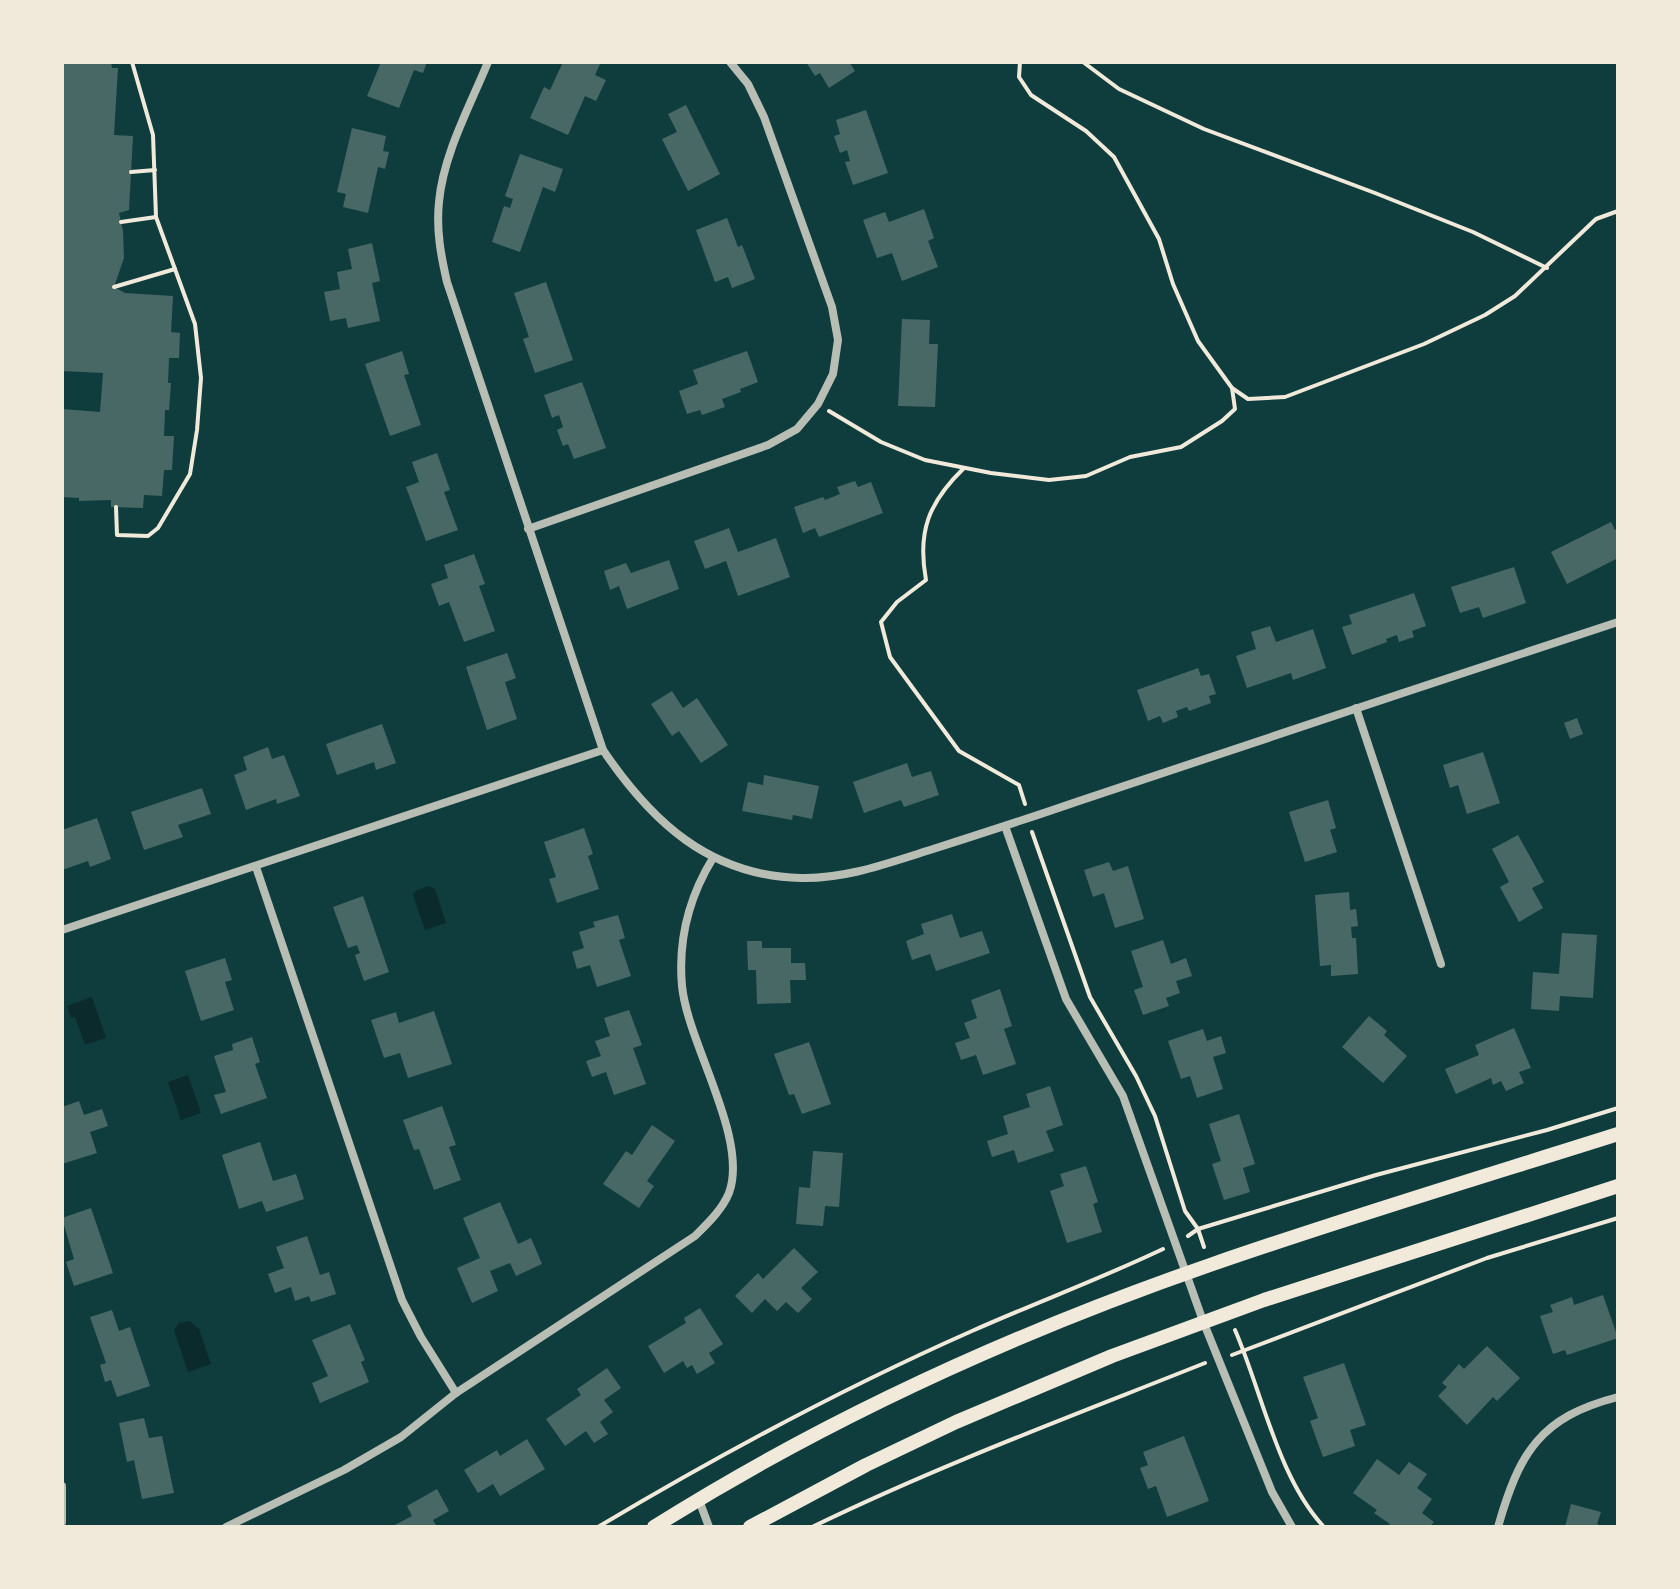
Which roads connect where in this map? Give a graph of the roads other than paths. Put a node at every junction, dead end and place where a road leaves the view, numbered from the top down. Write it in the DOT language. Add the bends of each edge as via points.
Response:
graph roads {
  1 [pos="488,62"];
  2 [pos="730,62"];
  3 [pos="528,529"];
  4 [pos="1618,622"];
  5 [pos="1356,708"];
  6 [pos="603,750"];
  7 [pos="1005,826"];
  8 [pos="713,858"];
  9 [pos="256,867"];
  10 [pos="62,930"];
  11 [pos="1441,964"];
  12 [pos="1618,1134"];
  13 [pos="1618,1186"];
  14 [pos="1186,1274"];
  15 [pos="1203,1321"];
  16 [pos="456,1393"];
  17 [pos="1618,1397"];
  18 [pos="62,1486"];
  19 [pos="698,1499"];
  20 [pos="62,1522"];
  21 [pos="226,1527"];
  22 [pos="654,1527"];
  23 [pos="709,1527"];
  24 [pos="750,1527"];
  25 [pos="1292,1527"];
  26 [pos="1498,1527"];
  1 -- 3 [label="street" via="448,161 439,201 439,242 447,282"];
  2 -- 3 [label="street" via="764,117 832,307 838,340 833,374 797,429 768,445"];
  3 -- 6 [label="street"];
  4 -- 5 [label="street"];
  5 -- 7 [label="street"];
  5 -- 11 [label="street"];
  6 -- 8 [label="street" via="658,820"];
  6 -- 9 [label="street"];
  7 -- 8 [label="street" via="844,875 800,878"];
  7 -- 14 [label="street" via="1066,999 1123,1096"];
  8 -- 16 [label="street" via="687,916 682,988 729,1139 729,1193 695,1236"];
  9 -- 10 [label="street"];
  9 -- 16 [label="street" via="392,1274 421,1337"];
  12 -- 14 [label="main road"];
  13 -- 15 [label="main road"];
  14 -- 15 [label="street"];
  14 -- 19 [label="main road" via="932,1377"];
  15 -- 24 [label="main road" via="956,1422"];
  15 -- 25 [label="street" via="1272,1492"];
  16 -- 21 [label="street" via="401,1437"];
  17 -- 26 [label="street" via="1571,1412 1532,1446 1510,1487"];
  18 -- 20 [label="street"];
  19 -- 22 [label="main road"];
  19 -- 23 [label="street"];
}
